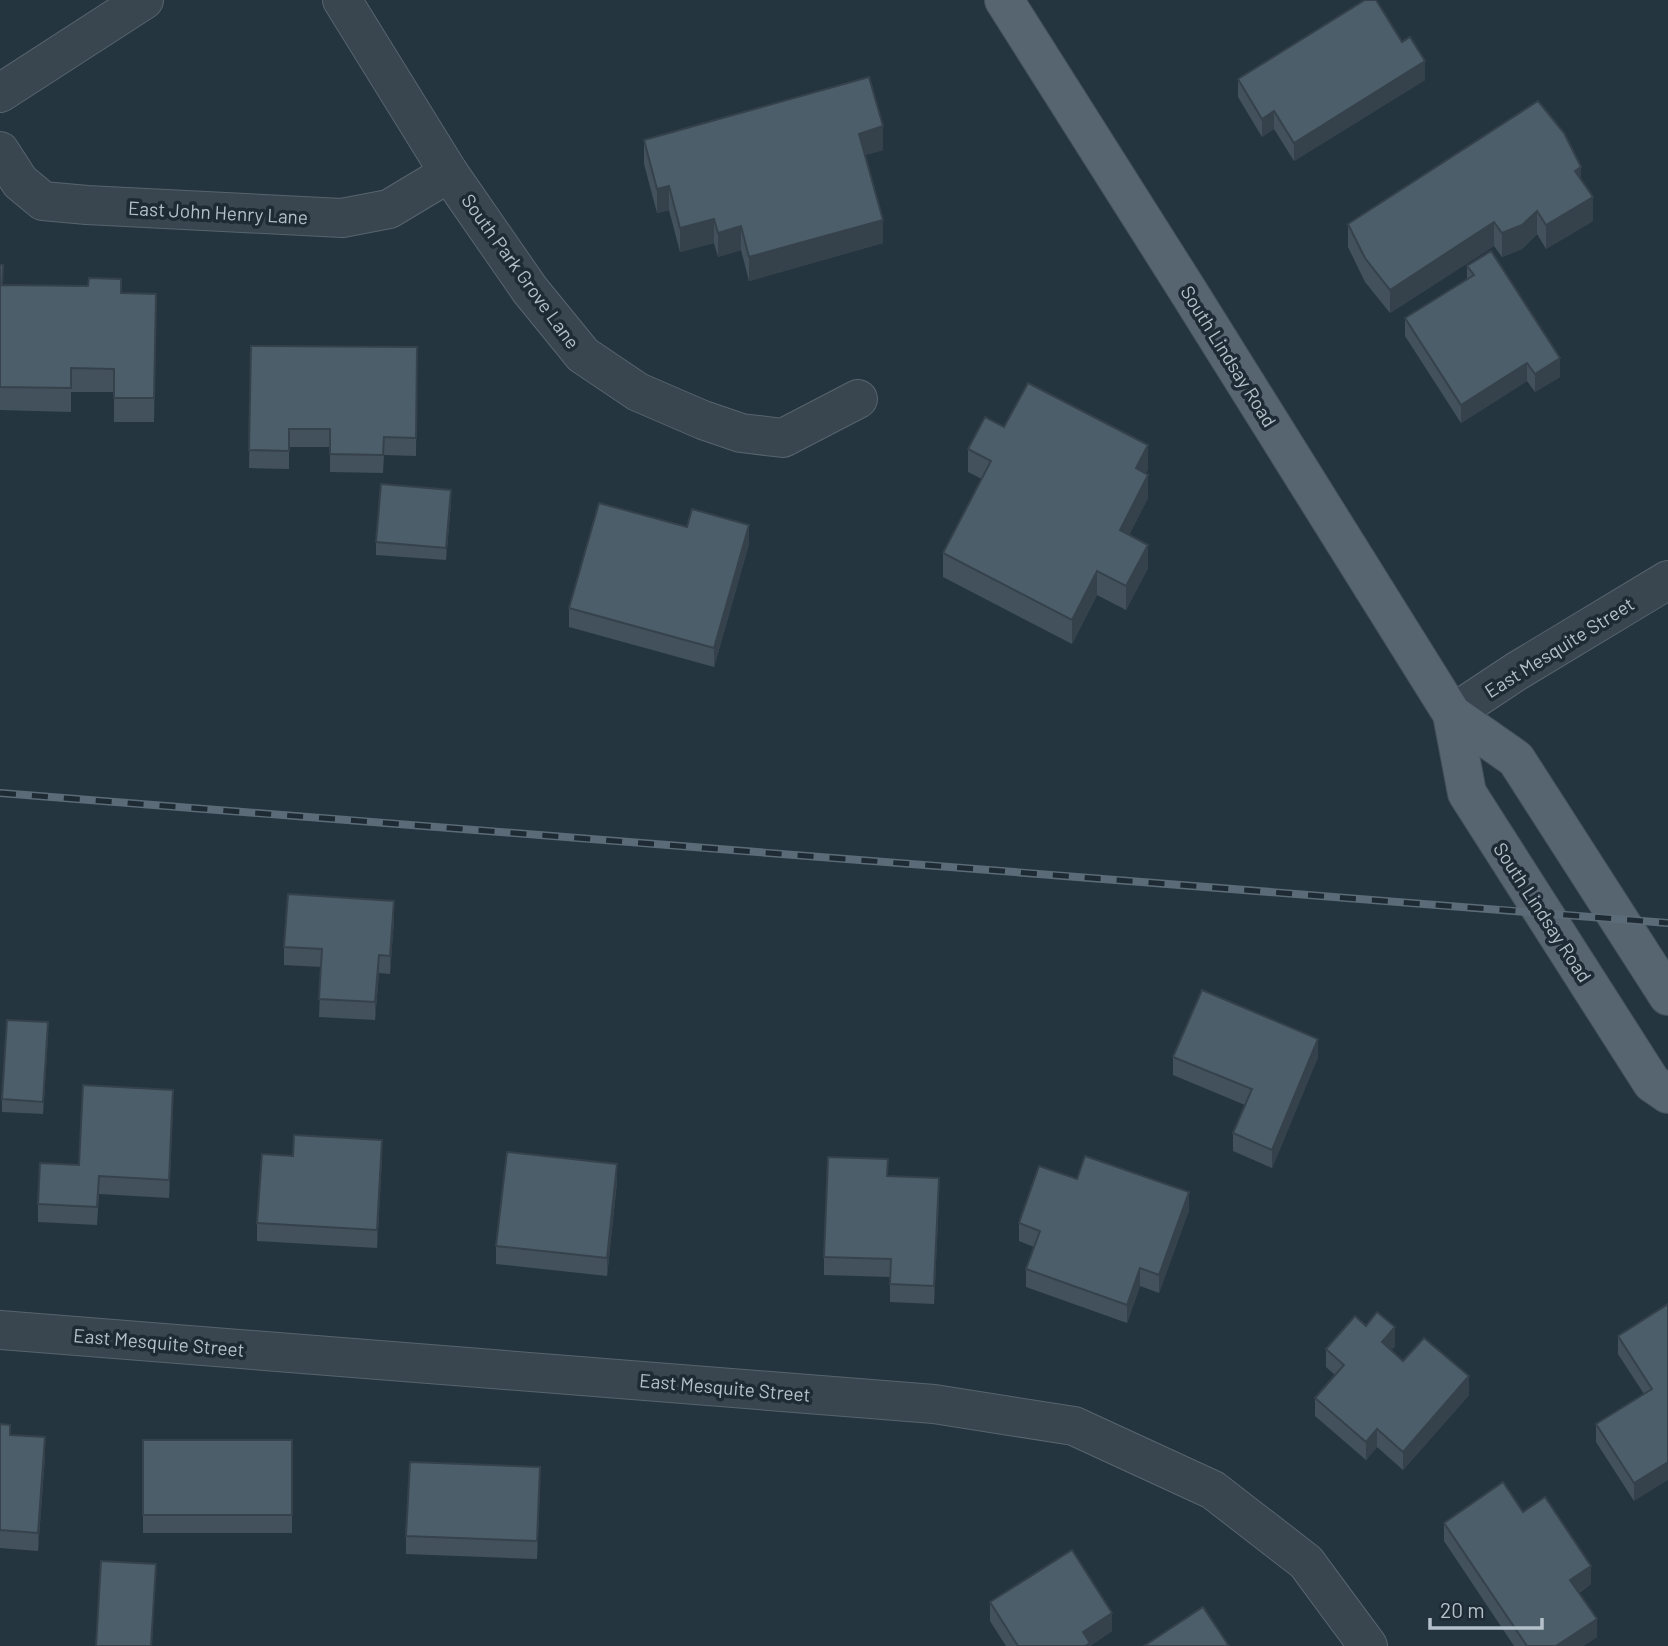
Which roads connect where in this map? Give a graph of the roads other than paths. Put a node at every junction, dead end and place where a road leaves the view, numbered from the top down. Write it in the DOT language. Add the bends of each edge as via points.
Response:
graph roads {
  1 [pos="144,0"];
  2 [pos="342,0"];
  3 [pos="1004,0"];
  4 [pos="0,93"];
  5 [pos="0,151"];
  6 [pos="449,173"];
  7 [pos="858,399"];
  8 [pos="1668,580"];
  9 [pos="1452,714"];
  10 [pos="1668,996"];
  11 [pos="1668,1094"];
  12 [pos="0,1330"];
  13 [pos="1368,1646"];
  1 -- 4 [label="street"];
  2 -- 6 [label="street, South Park Grove Lane"];
  3 -- 9 [label="main road, South Lindsay Road"];
  5 -- 6 [label="street, East John Henry Lane" via="20,182 43,201 342,218 389,209"];
  6 -- 7 [label="street, South Park Grove Lane" via="530,290 583,355 638,392 741,433 783,438"];
  8 -- 9 [label="street, East Mesquite Street"];
  9 -- 10 [label="main road, South Lindsay Road" via="1516,759"];
  9 -- 11 [label="main road, South Lindsay Road" via="1467,793 1652,1083"];
  12 -- 13 [label="street, East Mesquite Street" via="934,1404 1073,1426 1213,1490 1306,1562"];
}
